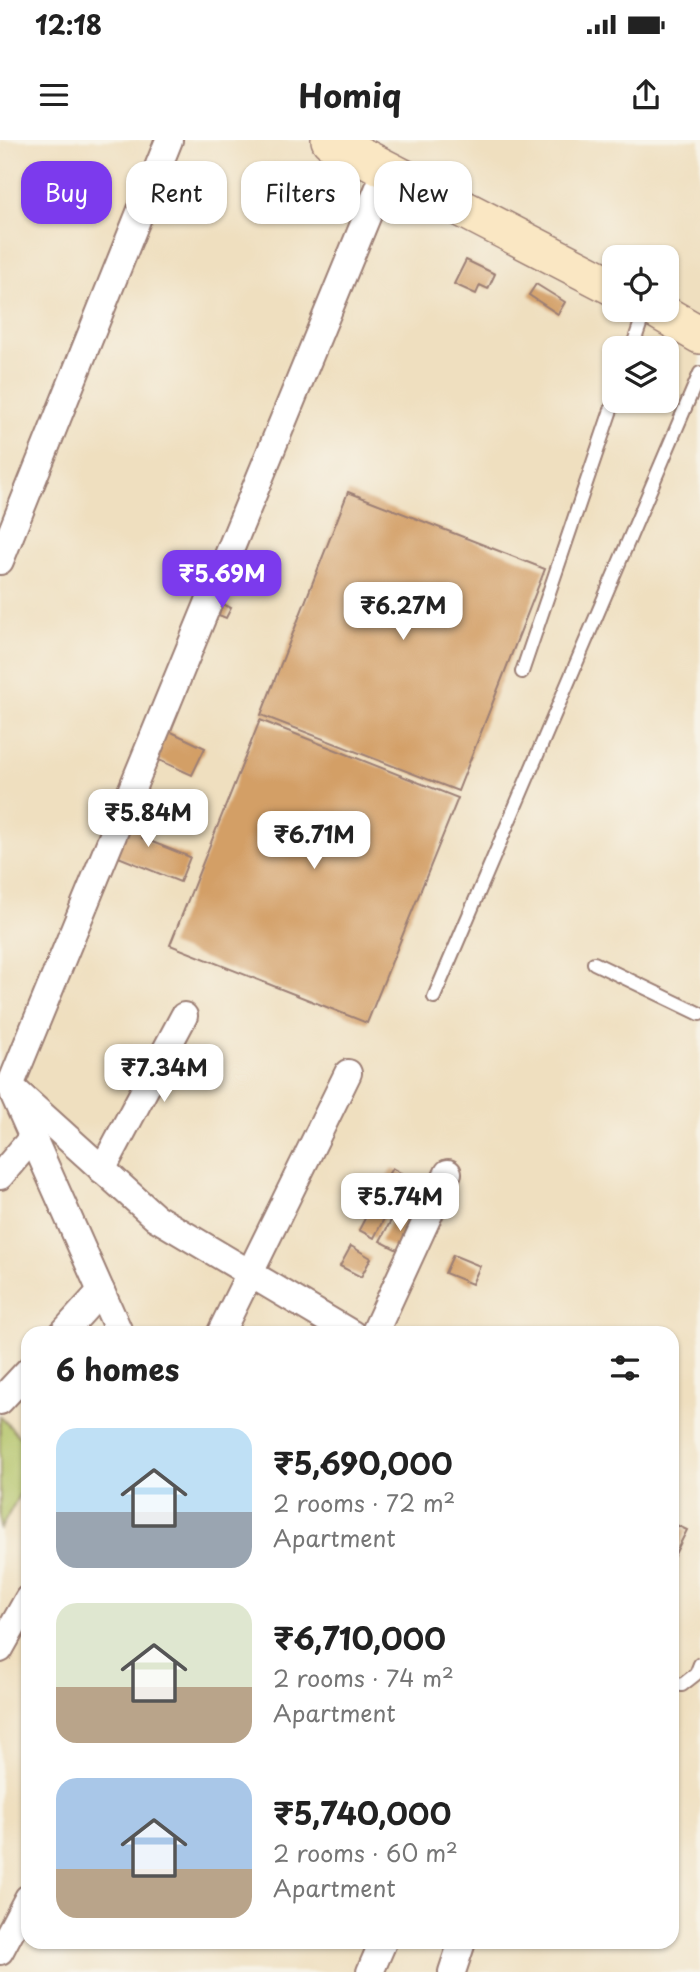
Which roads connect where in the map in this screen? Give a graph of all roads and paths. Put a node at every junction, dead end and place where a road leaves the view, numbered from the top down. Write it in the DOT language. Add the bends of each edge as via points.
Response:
graph roads {
  1 [pos="169,140"];
  2 [pos="330,140"];
  3 [pos="374,162"];
  4 [pos="374,199"];
  5 [pos="472,213"];
  6 [pos="602,281"];
  7 [pos="678,322"];
  8 [pos="700,335"];
  9 [pos="700,373"];
  10 [pos="610,413"];
  11 [pos="0,561"];
  12 [pos="522,672"];
  13 [pos="594,963"];
  14 [pos="434,997"];
  15 [pos="700,1014"];
  16 [pos="184,1016"];
  17 [pos="348,1073"];
  18 [pos="5,1078"];
  19 [pos="33,1137"];
  20 [pos="102,1170"];
  21 [pos="448,1173"];
  22 [pos="0,1176"];
  23 [pos="251,1274"];
  24 [pos="101,1291"];
  25 [pos="69,1326"];
  26 [pos="116,1326"];
  27 [pos="224,1326"];
  28 [pos="339,1326"];
  29 [pos="378,1326"];
  30 [pos="21,1378"];
  31 [pos="0,1401"];
  32 [pos="21,1612"];
  33 [pos="0,1648"];
  34 [pos="700,1664"];
  35 [pos="679,1684"];
  36 [pos="21,1911"];
  37 [pos="380,1949"];
  38 [pos="460,1949"];
  39 [pos="0,1951"];
  40 [pos="370,1972"];
  41 [pos="452,1972"];
  1 -- 11 [label="street"];
  2 -- 3 [label="street"];
  4 -- 18 [label="street"];
  5 -- 6 [label="street"];
  7 -- 8 [label="street"];
  9 -- 14 [label="lane"];
  10 -- 12 [label="lane"];
  13 -- 15 [label="lane"];
  16 -- 20 [label="street"];
  17 -- 23 [label="street"];
  18 -- 19 [label="street"];
  18 -- 20 [label="street"];
  19 -- 22 [label="street"];
  19 -- 24 [label="street"];
  20 -- 23 [label="street" via="155,1217"];
  21 -- 29 [label="street"];
  23 -- 27 [label="street"];
  23 -- 28 [label="street"];
  24 -- 25 [label="street"];
  24 -- 26 [label="street"];
  30 -- 31 [label="street"];
  32 -- 33 [label="street"];
  34 -- 35 [label="lane" via="696,1674"];
  36 -- 39 [label="street"];
  37 -- 40 [label="street"];
  38 -- 41 [label="street"];
}
